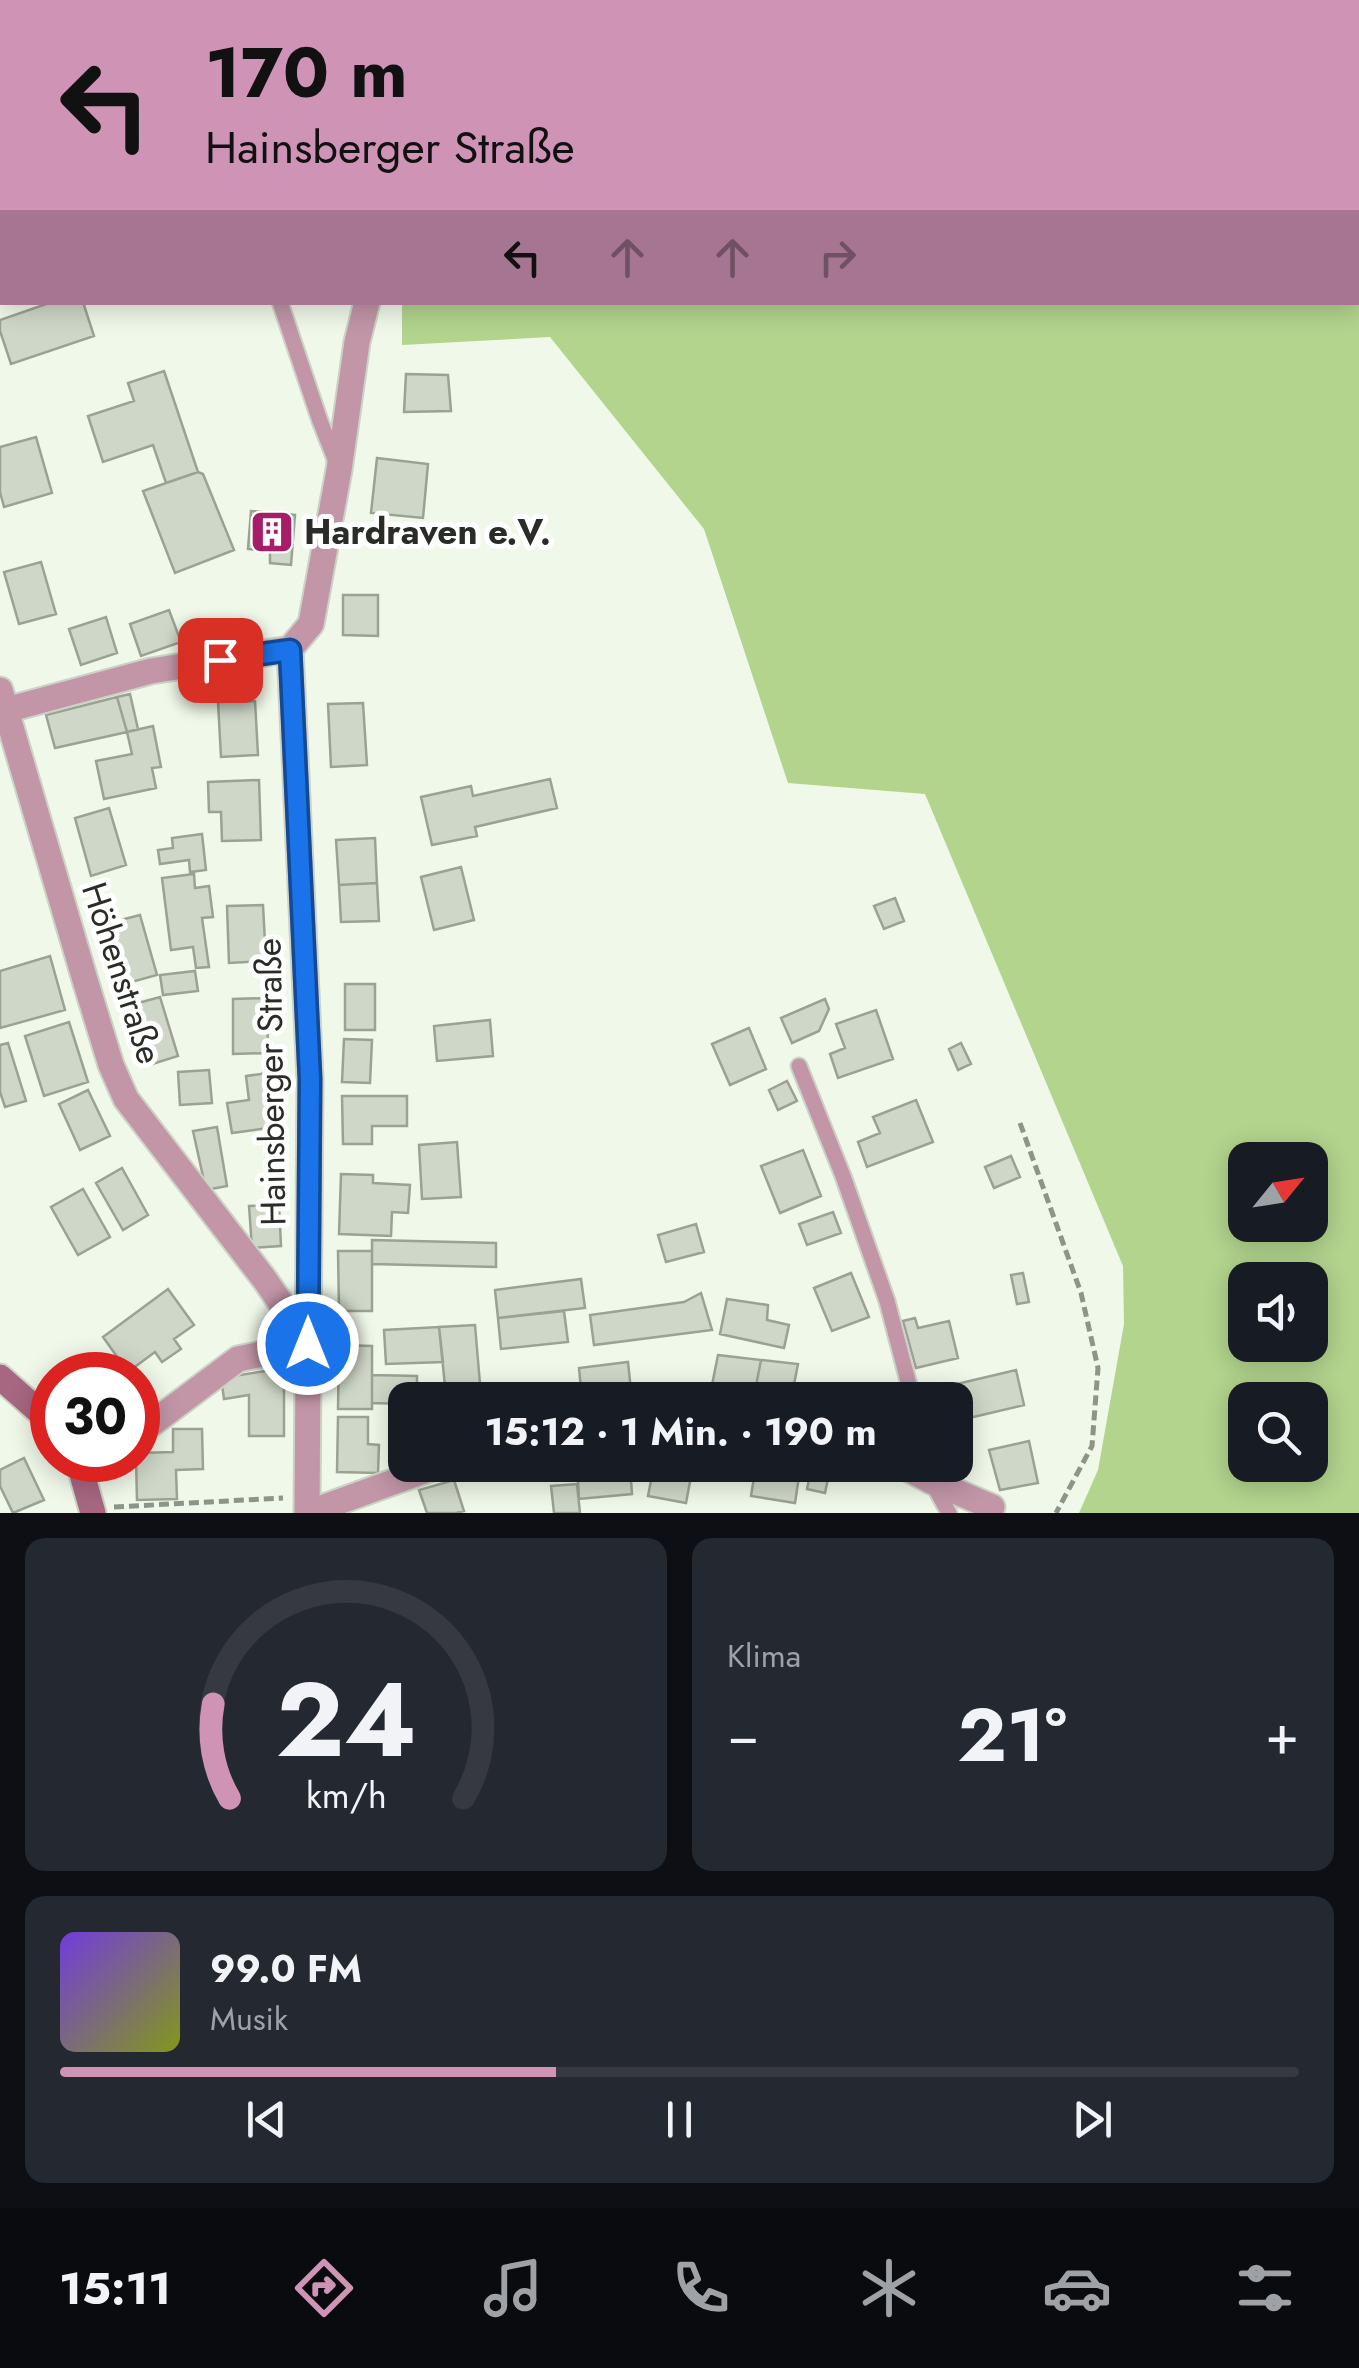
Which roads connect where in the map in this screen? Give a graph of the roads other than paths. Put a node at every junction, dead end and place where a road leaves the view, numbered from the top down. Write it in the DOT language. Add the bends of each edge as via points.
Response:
graph roads {
  1 [pos="281,305"];
  2 [pos="366,305"];
  3 [pos="340,470"];
  4 [pos="290,650"];
  5 [pos="3,700"];
  6 [pos="799,1066"];
  7 [pos="308,1344"];
  8 [pos="0,1378"];
  9 [pos="908,1382"];
  10 [pos="30,1404"];
  11 [pos="160,1418"];
  12 [pos="87,1482"];
  13 [pos="393,1482"];
  14 [pos="924,1482"];
  15 [pos="939,1482"];
  16 [pos="996,1510"];
  17 [pos="92,1511"];
  18 [pos="308,1513"];
  19 [pos="949,1513"];
  1 -- 3 [label="lane"];
  2 -- 3 [label="street"];
  3 -- 4 [label="street" via="311,624"];
  4 -- 5 [label="street"];
  4 -- 7 [label="street, Hainsberger Straße" via="310,1079"];
  5 -- 7 [label="street, Höhenstraße" via="126,1100"];
  6 -- 9 [label="lane" via="887,1300"];
  7 -- 11 [label="street" via="238,1359"];
  7 -- 18 [label="street, Hainsberger Straße"];
  8 -- 10 [label="main road"];
  12 -- 17 [label="main road"];
  13 -- 18 [label="street"];
  14 -- 19 [label="lane"];
  15 -- 16 [label="street"];
}
